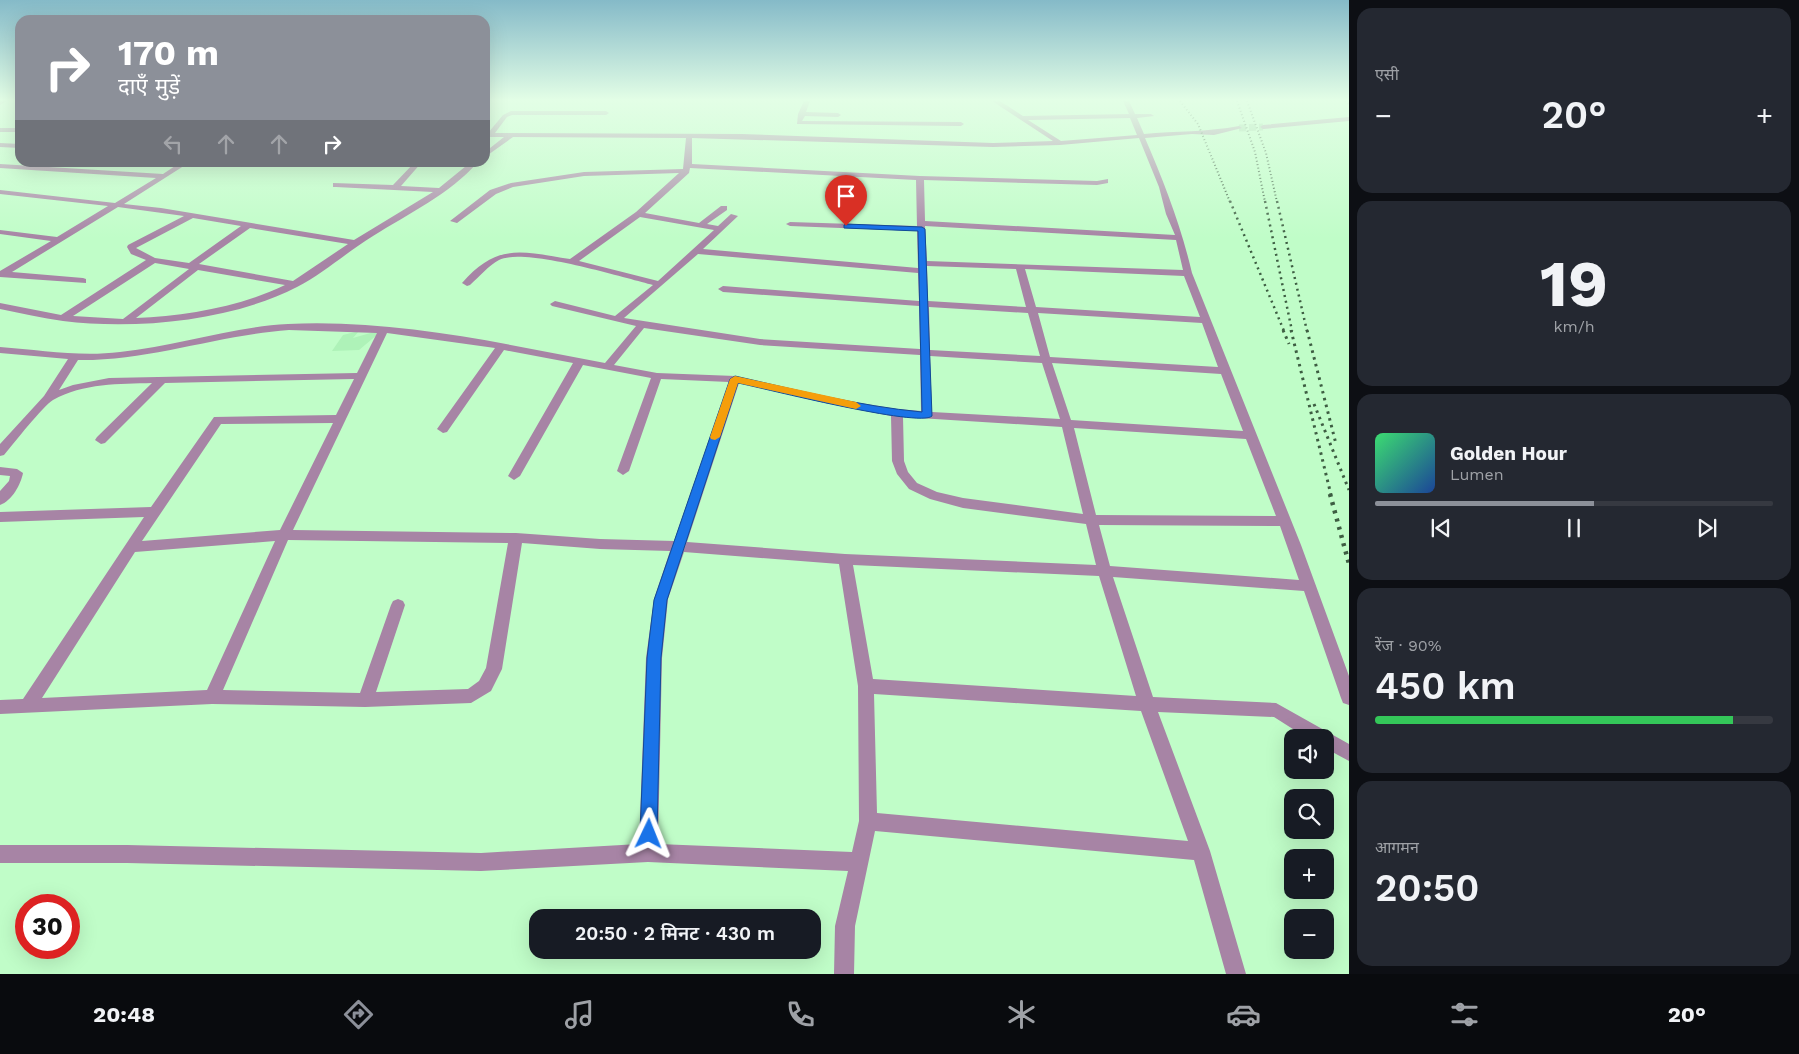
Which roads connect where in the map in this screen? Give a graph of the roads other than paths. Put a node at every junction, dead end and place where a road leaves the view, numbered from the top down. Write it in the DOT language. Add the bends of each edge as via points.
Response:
graph roads {
  1 [pos="688,146"];
  2 [pos="1146,146"];
  3 [pos="0,166"];
  4 [pos="15,167"];
  5 [pos="17,167"];
  6 [pos="180,167"];
  7 [pos="414,167"];
  8 [pos="469,167"];
  9 [pos="687,168"];
  10 [pos="166,176"];
  11 [pos="920,178"];
  12 [pos="1106,181"];
  13 [pos="336,185"];
  14 [pos="395,188"];
  15 [pos="441,190"];
  16 [pos="0,192"];
  17 [pos="116,204"];
  18 [pos="724,208"];
  19 [pos="639,214"];
  20 [pos="192,216"];
  21 [pos="734,216"];
  22 [pos="454,221"];
  23 [pos="790,224"];
  24 [pos="248,225"];
  25 [pos="701,226"];
  26 [pos="922,226"];
  27 [pos="720,229"];
  28 [pos="0,232"];
  29 [pos="1180,238"];
  30 [pos="58,240"];
  31 [pos="355,243"];
  32 [pos="696,251"];
  33 [pos="153,260"];
  34 [pos="572,262"];
  35 [pos="195,266"];
  36 [pos="923,267"];
  37 [pos="1020,267"];
  38 [pos="1188,273"];
  39 [pos="1,274"];
  40 [pos="83,281"];
  41 [pos="467,282"];
  42 [pos="294,284"];
  43 [pos="660,284"];
  44 [pos="724,289"];
  45 [pos="555,304"];
  46 [pos="924,304"];
  47 [pos="0,306"];
  48 [pos="1032,310"];
  49 [pos="63,318"];
  50 [pos="617,319"];
  51 [pos="1207,320"];
  52 [pos="125,322"];
  53 [pos="642,325"];
  54 [pos="384,329"];
  55 [pos="500,348"];
  56 [pos="0,350"];
  57 [pos="925,353"];
  58 [pos="75,356"];
  59 [pos="1046,360"];
  60 [pos="579,362"];
  61 [pos="607,367"];
  62 [pos="1225,372"];
  63 [pos="361,376"];
  64 [pos="657,376"];
  65 [pos="735,379"];
  66 [pos="162,380"];
  67 [pos="48,398"];
  68 [pos="898,413"];
  69 [pos="927,416"];
  70 [pos="340,419"];
  71 [pos="1067,424"];
  72 [pos="442,429"];
  73 [pos="1250,435"];
  74 [pos="101,440"];
  75 [pos="0,452"];
  76 [pos="0,471"];
  77 [pos="623,471"];
  78 [pos="514,476"];
  79 [pos="0,500"];
  80 [pos="155,512"];
  81 [pos="0,516"];
  82 [pos="1091,520"];
  83 [pos="1284,521"];
  84 [pos="284,535"];
  85 [pos="516,538"];
  86 [pos="677,546"];
  87 [pos="131,547"];
  88 [pos="845,559"];
  89 [pos="1104,571"];
  90 [pos="1309,586"];
  91 [pos="398,606"];
  92 [pos="866,686"];
  93 [pos="212,697"];
  94 [pos="1349,698"];
  95 [pos="365,700"];
  96 [pos="1147,704"];
  97 [pos="28,705"];
  98 [pos="0,707"];
  99 [pos="1309,729"];
  100 [pos="1334,744"];
  101 [pos="1349,752"];
  102 [pos="868,821"];
  103 [pos="1201,851"];
  104 [pos="648,853"];
  105 [pos="0,854"];
  106 [pos="857,862"];
  107 [pos="844,974"];
  108 [pos="1236,974"];
  1 -- 9 [label="street"];
  2 -- 29 [label="street"];
  3 -- 4 [label="street"];
  5 -- 10 [label="street"];
  6 -- 10 [label="street"];
  7 -- 14 [label="street"];
  8 -- 15 [label="street"];
  9 -- 11 [label="street"];
  9 -- 19 [label="street"];
  9 -- 22 [label="street" via="584,174 518,183 493,192"];
  10 -- 17 [label="street"];
  11 -- 12 [label="street"];
  11 -- 26 [label="street"];
  13 -- 14 [label="street"];
  14 -- 15 [label="street"];
  15 -- 31 [label="street"];
  16 -- 17 [label="street"];
  17 -- 20 [label="street"];
  17 -- 30 [label="street"];
  18 -- 25 [label="street"];
  19 -- 25 [label="street"];
  19 -- 34 [label="street"];
  20 -- 24 [label="street"];
  20 -- 33 [label="street" via="131,247 134,252"];
  21 -- 27 [label="street"];
  23 -- 26 [label="street"];
  24 -- 31 [label="street"];
  24 -- 35 [label="street"];
  25 -- 27 [label="street"];
  26 -- 29 [label="street"];
  26 -- 36 [label="street"];
  27 -- 32 [label="street"];
  28 -- 30 [label="street"];
  29 -- 38 [label="street"];
  30 -- 39 [label="street"];
  31 -- 42 [label="street"];
  32 -- 36 [label="street"];
  32 -- 43 [label="street"];
  33 -- 35 [label="street"];
  33 -- 49 [label="street"];
  34 -- 41 [label="street" via="502,256"];
  34 -- 43 [label="street"];
  35 -- 42 [label="street"];
  35 -- 52 [label="street"];
  36 -- 37 [label="street"];
  36 -- 46 [label="street"];
  37 -- 38 [label="street"];
  37 -- 48 [label="street"];
  38 -- 51 [label="street"];
  39 -- 40 [label="street"];
  42 -- 52 [label="street" via="273,294 220,308 183,316"];
  43 -- 50 [label="street"];
  44 -- 46 [label="street"];
  45 -- 50 [label="street"];
  46 -- 48 [label="street"];
  46 -- 57 [label="street"];
  47 -- 49 [label="street"];
  48 -- 51 [label="street"];
  48 -- 59 [label="street"];
  49 -- 52 [label="street"];
  50 -- 53 [label="street"];
  51 -- 62 [label="street"];
  53 -- 57 [label="street" via="760,342"];
  53 -- 61 [label="street"];
  54 -- 55 [label="street"];
  54 -- 58 [label="street" via="288,327 121,355"];
  54 -- 63 [label="street"];
  55 -- 60 [label="street"];
  55 -- 72 [label="street"];
  56 -- 58 [label="street"];
  57 -- 59 [label="street"];
  57 -- 69 [label="street"];
  58 -- 67 [label="street"];
  59 -- 62 [label="street"];
  59 -- 71 [label="street"];
  60 -- 61 [label="street"];
  60 -- 78 [label="street"];
  61 -- 64 [label="street"];
  62 -- 73 [label="street"];
  63 -- 66 [label="street"];
  63 -- 70 [label="street"];
  64 -- 65 [label="street"];
  64 -- 77 [label="street"];
  65 -- 68 [label="street"];
  65 -- 86 [label="street"];
  66 -- 67 [label="street" via="109,381 73,388"];
  66 -- 74 [label="street"];
  67 -- 75 [label="street"];
  68 -- 69 [label="street"];
  68 -- 82 [label="street" via="898,461 902,474 913,486 963,504"];
  69 -- 71 [label="street"];
  70 -- 80 [label="street" via="218,420"];
  70 -- 84 [label="street"];
  71 -- 73 [label="street"];
  71 -- 82 [label="street"];
  73 -- 83 [label="street"];
  76 -- 79 [label="street" via="17,473 15,482"];
  80 -- 81 [label="street"];
  80 -- 87 [label="street"];
  82 -- 83 [label="street"];
  82 -- 89 [label="street"];
  83 -- 90 [label="street"];
  84 -- 85 [label="street"];
  84 -- 87 [label="street"];
  84 -- 93 [label="street"];
  85 -- 86 [label="street"];
  85 -- 95 [label="street" via="494,669 485,686 471,696"];
  86 -- 88 [label="street"];
  86 -- 104 [label="street" via="661,600 654,658"];
  87 -- 97 [label="street"];
  88 -- 89 [label="street"];
  88 -- 92 [label="street"];
  89 -- 90 [label="street"];
  89 -- 96 [label="street"];
  90 -- 94 [label="street"];
  91 -- 95 [label="street"];
  92 -- 96 [label="street"];
  92 -- 102 [label="street"];
  93 -- 95 [label="street"];
  93 -- 97 [label="street"];
  96 -- 99 [label="street" via="1276,710"];
  96 -- 103 [label="street"];
  97 -- 98 [label="street"];
  100 -- 101 [label="street"];
  102 -- 103 [label="street"];
  102 -- 106 [label="street"];
  103 -- 108 [label="street"];
  104 -- 105 [label="street" via="481,862"];
  104 -- 106 [label="street"];
  106 -- 107 [label="street" via="845,926"];
}
